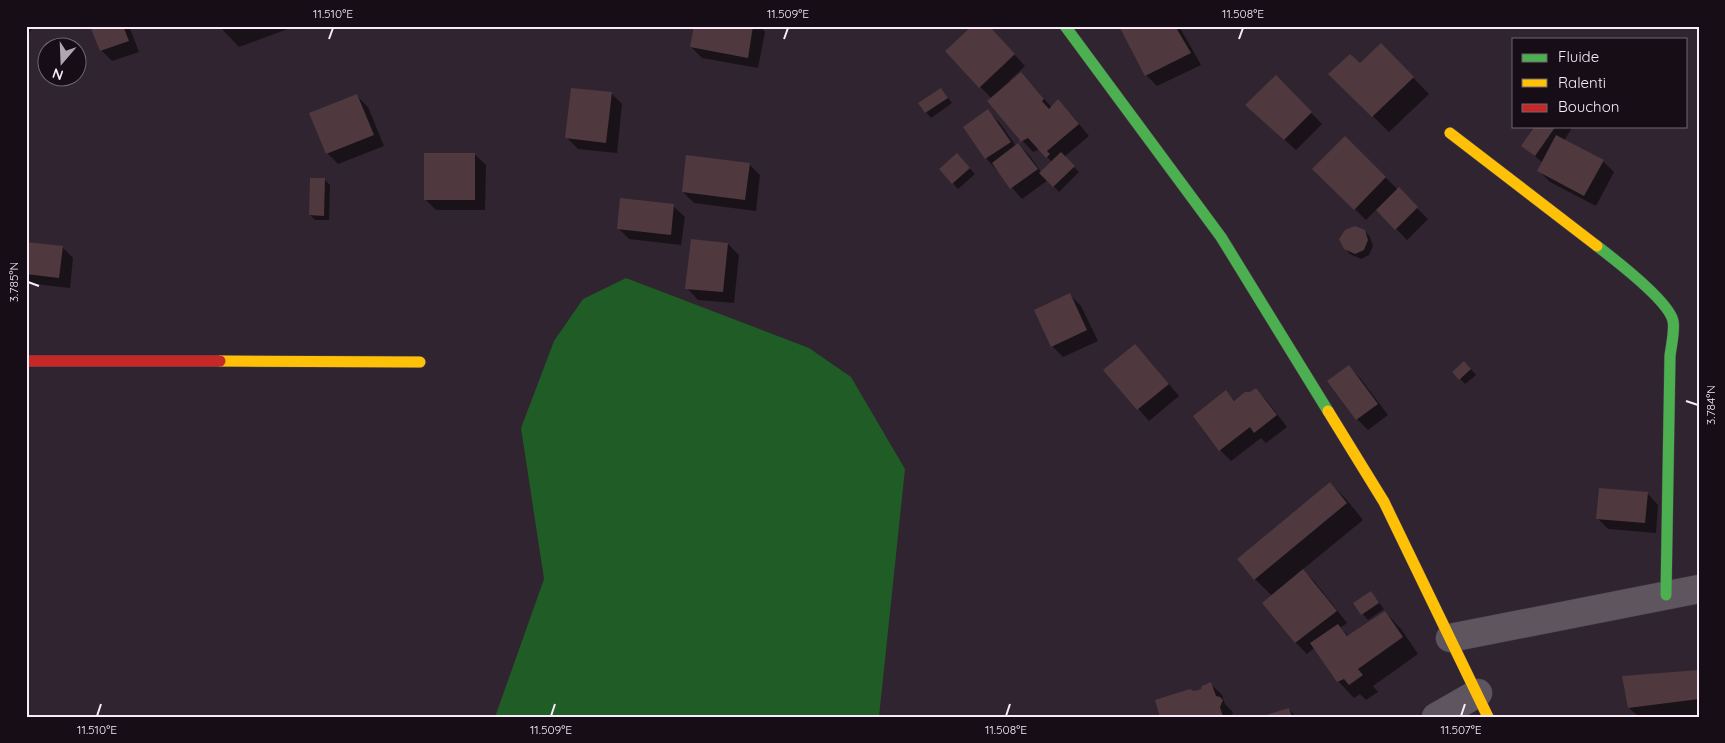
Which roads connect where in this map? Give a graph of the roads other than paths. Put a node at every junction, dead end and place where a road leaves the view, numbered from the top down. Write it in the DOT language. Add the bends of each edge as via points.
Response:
graph roads {
  1 [pos="1065,26"];
  2 [pos="1450,133"];
  3 [pos="26,361"];
  4 [pos="420,362"];
  5 [pos="1699,589"];
  6 [pos="1666,595"];
  7 [pos="1450,638"];
  8 [pos="1483,705"];
  9 [pos="1436,717"];
  1 -- 7 [label="street" via="1221,237 1384,502"];
  2 -- 6 [label="street" via="1625,268 1660,301 1673,321"];
  3 -- 4 [label="street"];
  5 -- 6 [label="street"];
  6 -- 7 [label="street"];
  7 -- 8 [label="street"];
  8 -- 9 [label="street"];
}
